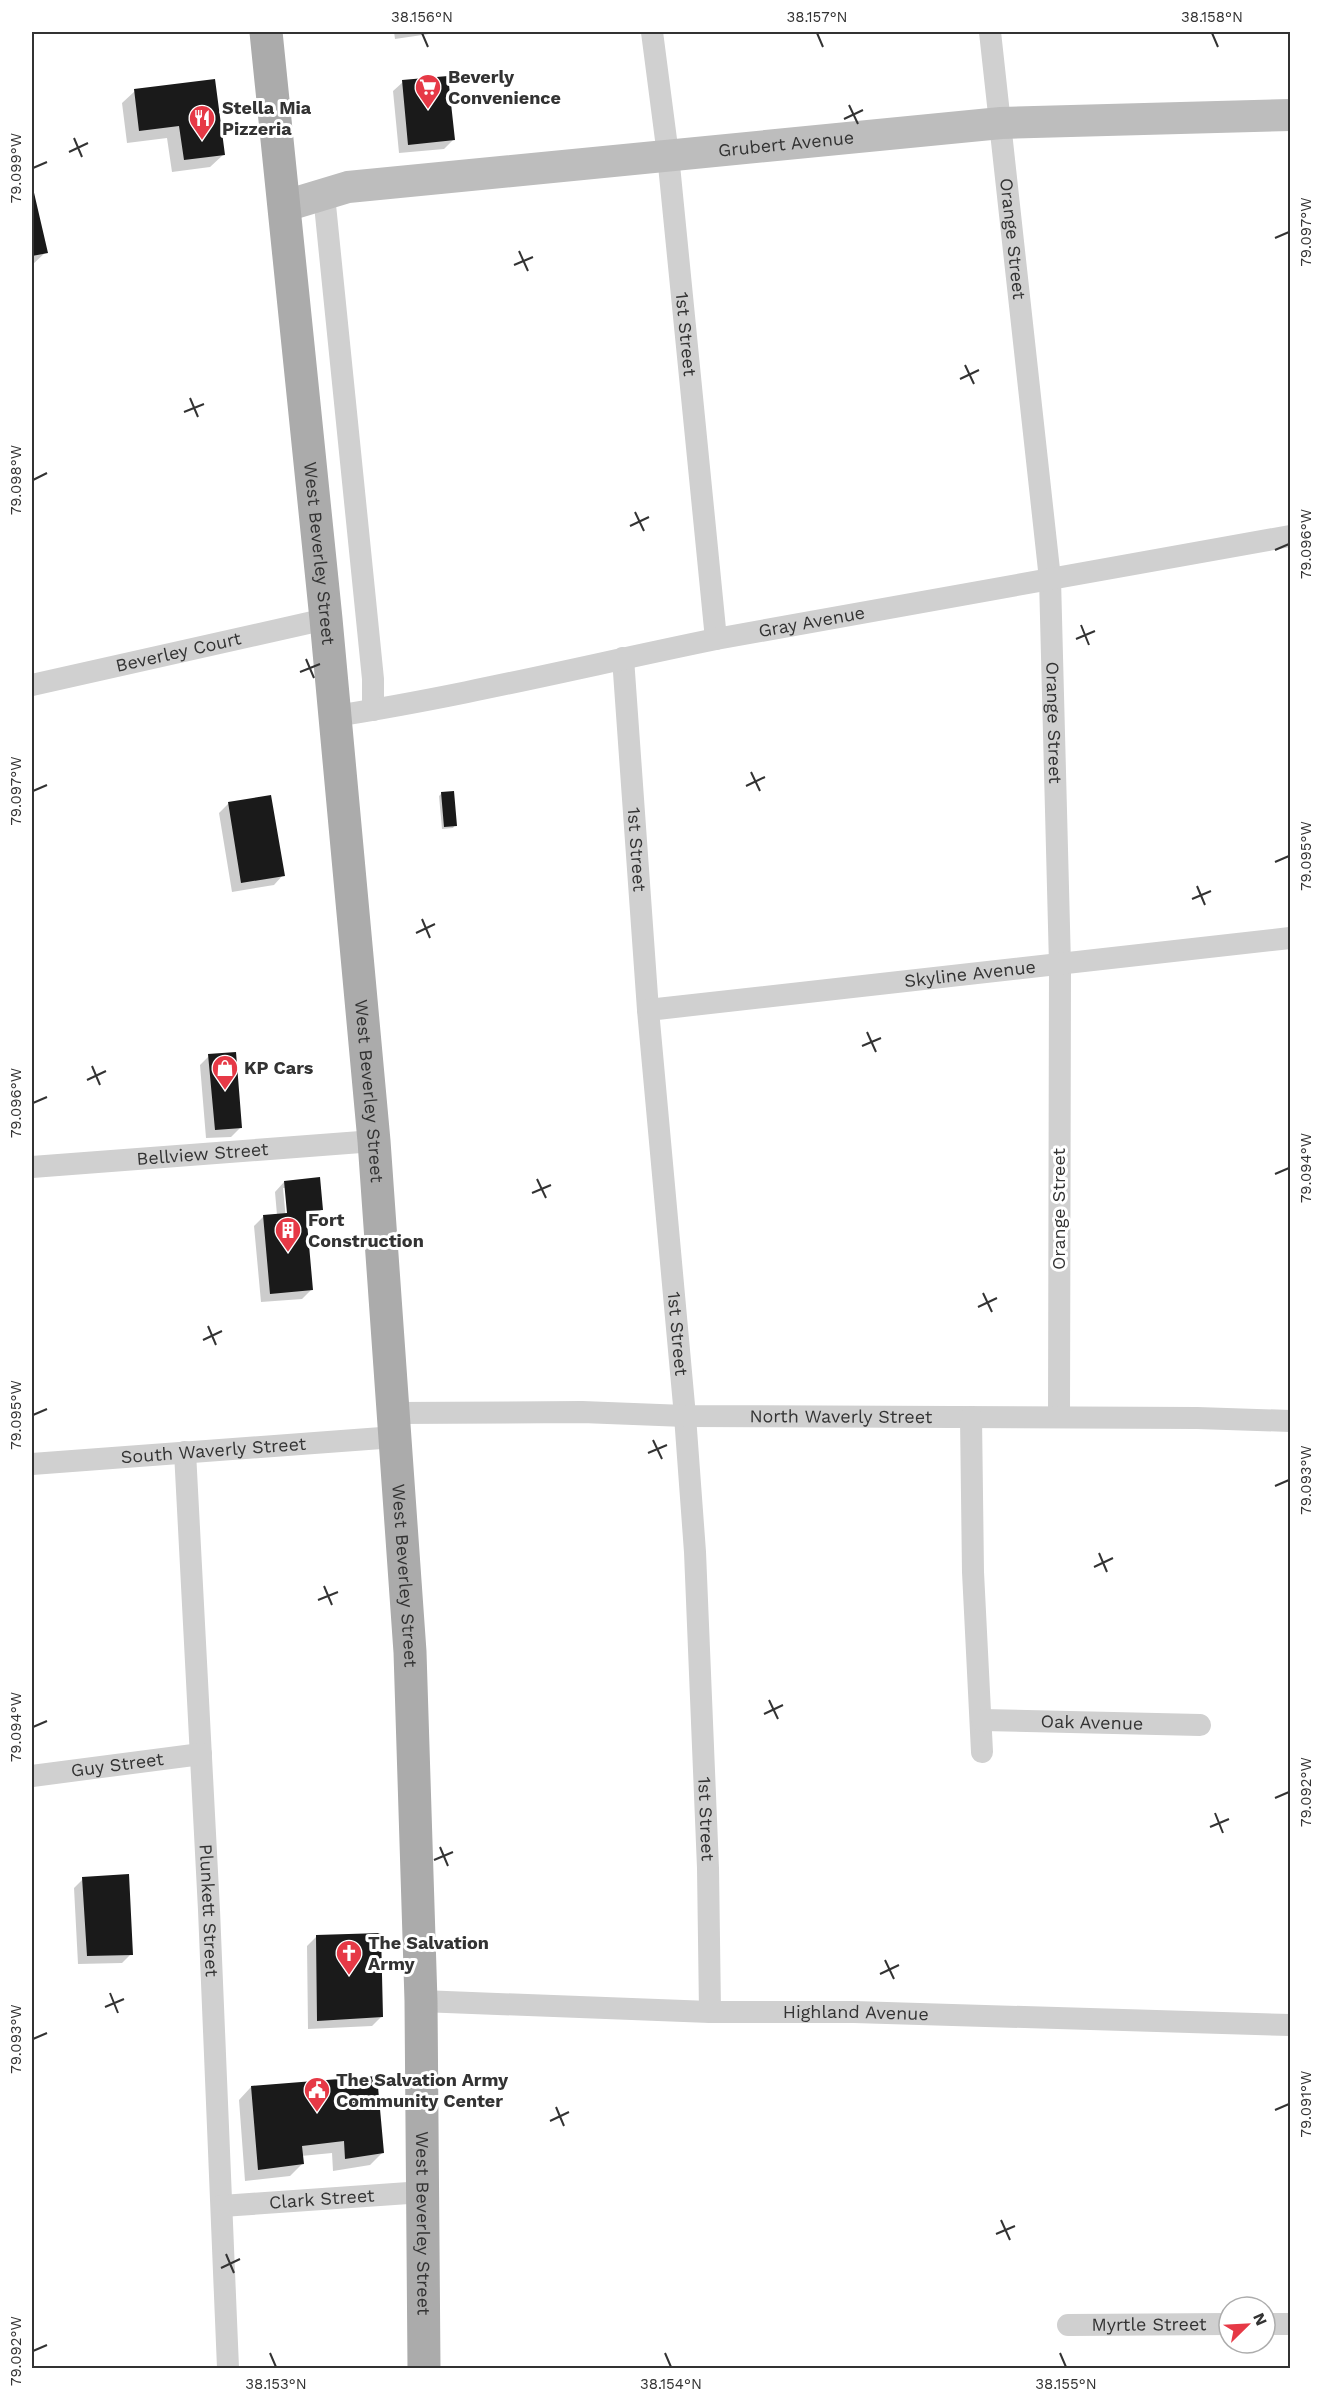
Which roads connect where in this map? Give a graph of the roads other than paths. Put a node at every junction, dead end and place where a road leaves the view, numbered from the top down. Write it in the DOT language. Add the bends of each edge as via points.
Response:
graph roads {
  1 [pos="266,32"];
  2 [pos="652,32"];
  3 [pos="990,32"];
  4 [pos="1290,115"];
  5 [pos="1001,123"];
  6 [pos="668,155"];
  7 [pos="324,195"];
  8 [pos="285,206"];
  9 [pos="1290,536"];
  10 [pos="1050,579"];
  11 [pos="326,619"];
  12 [pos="716,639"];
  13 [pos="623,658"];
  14 [pos="32,685"];
  15 [pos="373,710"];
  16 [pos="335,716"];
  17 [pos="1290,938"];
  18 [pos="1060,965"];
  19 [pos="648,1010"];
  20 [pos="374,1141"];
  21 [pos="32,1167"];
  22 [pos="685,1416"];
  23 [pos="971,1417"];
  24 [pos="1059,1417"];
  25 [pos="1290,1421"];
  26 [pos="394,1425"];
  27 [pos="185,1452"];
  28 [pos="32,1464"];
  29 [pos="982,1720"];
  30 [pos="1200,1725"];
  31 [pos="982,1752"];
  32 [pos="201,1754"];
  33 [pos="32,1776"];
  34 [pos="421,2001"];
  35 [pos="710,2012"];
  36 [pos="1290,2025"];
  37 [pos="423,2192"];
  38 [pos="222,2206"];
  39 [pos="1217,2324"];
  40 [pos="1068,2325"];
  41 [pos="228,2368"];
  42 [pos="424,2368"];
  1 -- 8 [label="main road, West Beverley Street"];
  2 -- 6 [label="street, 1st Street"];
  3 -- 5 [label="street, Orange Street"];
  4 -- 5 [label="street, Grubert Avenue"];
  5 -- 6 [label="street, Grubert Avenue"];
  5 -- 10 [label="street, Orange Street"];
  6 -- 7 [label="street, Grubert Avenue" via="348,187"];
  6 -- 12 [label="street, 1st Street"];
  7 -- 8 [label="street, Grubert Avenue"];
  7 -- 15 [label="street" via="370,644"];
  8 -- 11 [label="main road, West Beverley Street"];
  9 -- 10 [label="street, Gray Avenue"];
  10 -- 12 [label="street, Gray Avenue"];
  10 -- 18 [label="street, Orange Street"];
  11 -- 14 [label="street, Beverley Court"];
  11 -- 16 [label="main road, West Beverley Street"];
  12 -- 13 [label="street, Gray Avenue"];
  13 -- 15 [label="street, Gray Avenue" via="514,684"];
  13 -- 19 [label="street, 1st Street"];
  15 -- 16 [label="street, Gray Avenue"];
  16 -- 20 [label="main road, West Beverley Street"];
  17 -- 18 [label="street, Skyline Avenue"];
  18 -- 19 [label="street, Skyline Avenue"];
  18 -- 24 [label="street, Orange Street"];
  19 -- 22 [label="street, 1st Street"];
  20 -- 21 [label="street, Bellview Street"];
  20 -- 26 [label="main road, West Beverley Street"];
  22 -- 23 [label="street, North Waverly Street"];
  22 -- 26 [label="street, North Waverly Street" via="582,1412"];
  22 -- 35 [label="street, 1st Street" via="695,1552"];
  23 -- 24 [label="street, North Waverly Street"];
  23 -- 29 [label="street" via="973,1572"];
  24 -- 25 [label="street, North Waverly Street"];
  26 -- 27 [label="street, South Waverly Street"];
  26 -- 34 [label="main road, West Beverley Street" via="410,1652"];
  27 -- 28 [label="street, South Waverly Street"];
  27 -- 32 [label="street, Plunkett Street"];
  29 -- 30 [label="street, Oak Avenue"];
  29 -- 31 [label="street"];
  32 -- 33 [label="street, Guy Street"];
  32 -- 38 [label="street, Plunkett Street"];
  34 -- 35 [label="street, Highland Avenue"];
  34 -- 37 [label="main road, West Beverley Street"];
  35 -- 36 [label="street, Highland Avenue" via="854,2012"];
  37 -- 38 [label="street, Clark Street"];
  37 -- 42 [label="main road, West Beverley Street"];
  38 -- 41 [label="street, Plunkett Street"];
  39 -- 40 [label="street, Myrtle Street"];
}
